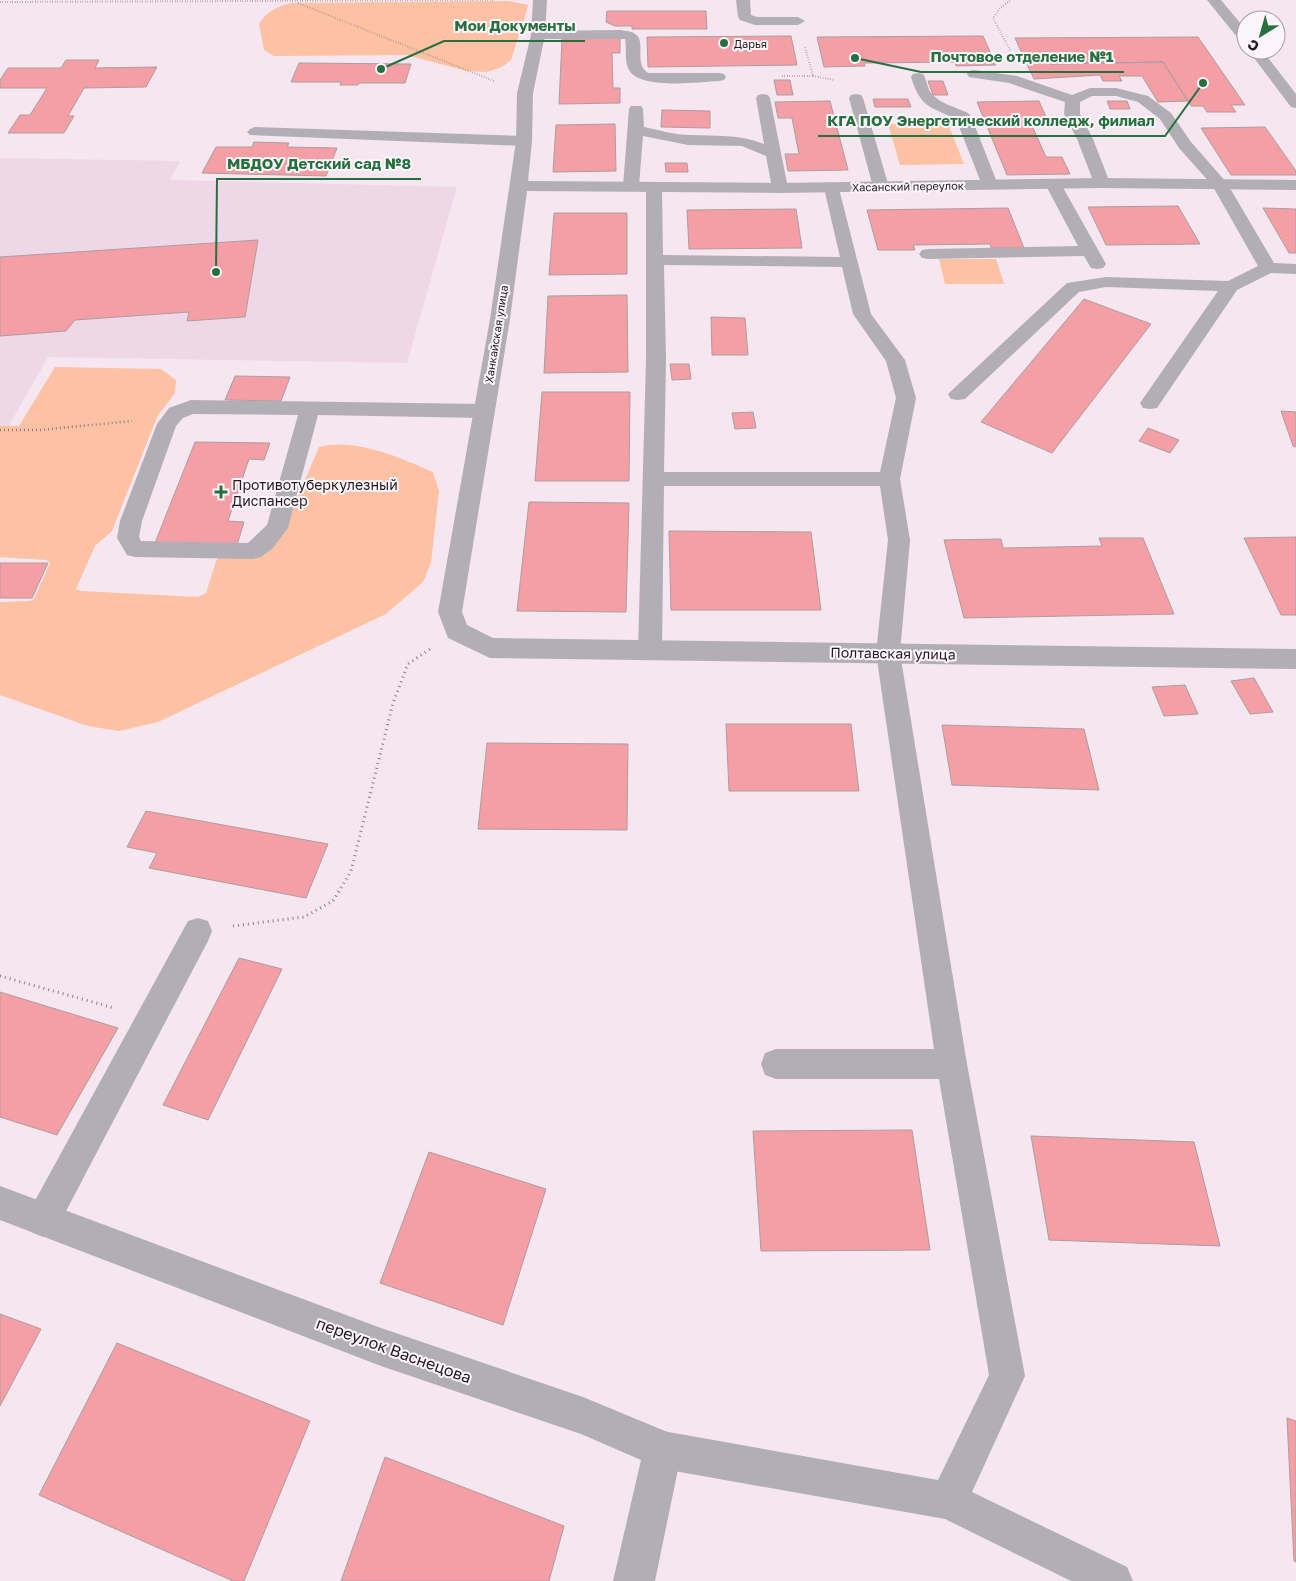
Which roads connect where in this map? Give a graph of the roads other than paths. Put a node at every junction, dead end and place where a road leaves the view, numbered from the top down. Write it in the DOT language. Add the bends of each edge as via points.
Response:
graph roads {
  1 [pos="540,0"];
  2 [pos="743,0"];
  3 [pos="1214,0"];
  4 [pos="798,21"];
  5 [pos="1236,27"];
  6 [pos="538,35"];
  7 [pos="1263,60"];
  8 [pos="974,74"];
  9 [pos="719,77"];
  10 [pos="918,77"];
  11 [pos="763,98"];
  12 [pos="856,98"];
  13 [pos="1073,100"];
  14 [pos="1296,104"];
  15 [pos="636,109"];
  16 [pos="636,130"];
  17 [pos="255,132"];
  18 [pos="524,141"];
  19 [pos="773,153"];
  20 [pos="1102,183"];
  21 [pos="990,184"];
  22 [pos="1053,184"];
  23 [pos="1219,184"];
  24 [pos="1296,185"];
  25 [pos="519,186"];
  26 [pos="631,186"];
  27 [pos="881,187"];
  28 [pos="654,188"];
  29 [pos="780,188"];
  30 [pos="832,188"];
  31 [pos="1090,251"];
  32 [pos="928,254"];
  33 [pos="655,260"];
  34 [pos="849,262"];
  35 [pos="1268,268"];
  36 [pos="1296,269"];
  37 [pos="1106,282"];
  38 [pos="1231,286"];
  39 [pos="958,394"];
  40 [pos="1150,403"];
  41 [pos="310,409"];
  42 [pos="483,411"];
  43 [pos="653,479"];
  44 [pos="889,479"];
  45 [pos="490,648"];
  46 [pos="650,651"];
  47 [pos="888,653"];
  48 [pos="1296,659"];
  49 [pos="198,931"];
  50 [pos="776,1064"];
  51 [pos="952,1064"];
  52 [pos="0,1203"];
  53 [pos="43,1220"];
  54 [pos="663,1450"];
  55 [pos="948,1501"];
  56 [pos="634,1581"];
  57 [pos="1113,1581"];
  1 -- 6 [label="street, Ханкайская улица"];
  2 -- 4 [label="lane" via="745,17 755,21"];
  3 -- 5 [label="lane"];
  6 -- 9 [label="lane" via="630,36 634,39 635,70 640,76"];
  6 -- 18 [label="street, Ханкайская улица" via="525,93"];
  7 -- 14 [label="lane"];
  8 -- 13 [label="lane" via="996,74"];
  10 -- 21 [label="lane" via="924,96 964,116"];
  11 -- 19 [label="lane"];
  12 -- 27 [label="lane"];
  13 -- 20 [label="lane" via="1072,114"];
  13 -- 23 [label="lane" via="1090,92 1116,92 1143,99 1166,116 1185,145"];
  15 -- 16 [label="lane"];
  16 -- 19 [label="lane" via="681,139 739,141"];
  16 -- 26 [label="lane"];
  17 -- 18 [label="lane"];
  18 -- 25 [label="street, Ханкайская улица"];
  19 -- 29 [label="lane"];
  20 -- 22 [label="street, Хасанский переулок"];
  20 -- 23 [label="street, Хасанский переулок"];
  21 -- 22 [label="street, Хасанский переулок"];
  21 -- 27 [label="street, Хасанский переулок"];
  22 -- 31 [label="lane"];
  23 -- 24 [label="street, Хасанский переулок"];
  23 -- 35 [label="lane"];
  25 -- 26 [label="street, Хасанский переулок"];
  25 -- 42 [label="street, Ханкайская улица"];
  26 -- 28 [label="street, Хасанский переулок"];
  27 -- 30 [label="street, Хасанский переулок"];
  28 -- 29 [label="street, Хасанский переулок"];
  28 -- 33 [label="lane"];
  29 -- 30 [label="street, Хасанский переулок"];
  30 -- 34 [label="lane"];
  31 -- 32 [label="lane"];
  31 -- 37 [label="lane"];
  33 -- 34 [label="lane"];
  33 -- 43 [label="lane"];
  34 -- 44 [label="lane" via="862,314 895,360 906,398"];
  35 -- 36 [label="lane"];
  35 -- 38 [label="lane"];
  37 -- 38 [label="lane"];
  37 -- 39 [label="lane" via="1073,287 1067,291"];
  38 -- 40 [label="lane"];
  41 -- 41 [label="lane" via="277,528 265,542 253,551 135,549 128,538 131,521 167,424 176,413 191,407"];
  41 -- 42 [label="lane"];
  42 -- 45 [label="street, Ханкайская улица" via="450,612 457,631"];
  43 -- 44 [label="lane"];
  43 -- 46 [label="lane"];
  44 -- 47 [label="lane" via="899,540"];
  45 -- 46 [label="street, Полтавская улица"];
  46 -- 47 [label="street, Полтавская улица"];
  47 -- 48 [label="street, Полтавская улица"];
  47 -- 51 [label="lane"];
  49 -- 53 [label="lane"];
  50 -- 51 [label="lane"];
  51 -- 55 [label="lane" via="1007,1376"];
  52 -- 53 [label="street, переулок Васнецова"];
  53 -- 54 [label="street, переулок Васнецова" via="380,1347 583,1416"];
  54 -- 55 [label="lane"];
  54 -- 56 [label="street"];
  55 -- 57 [label="lane"];
}
